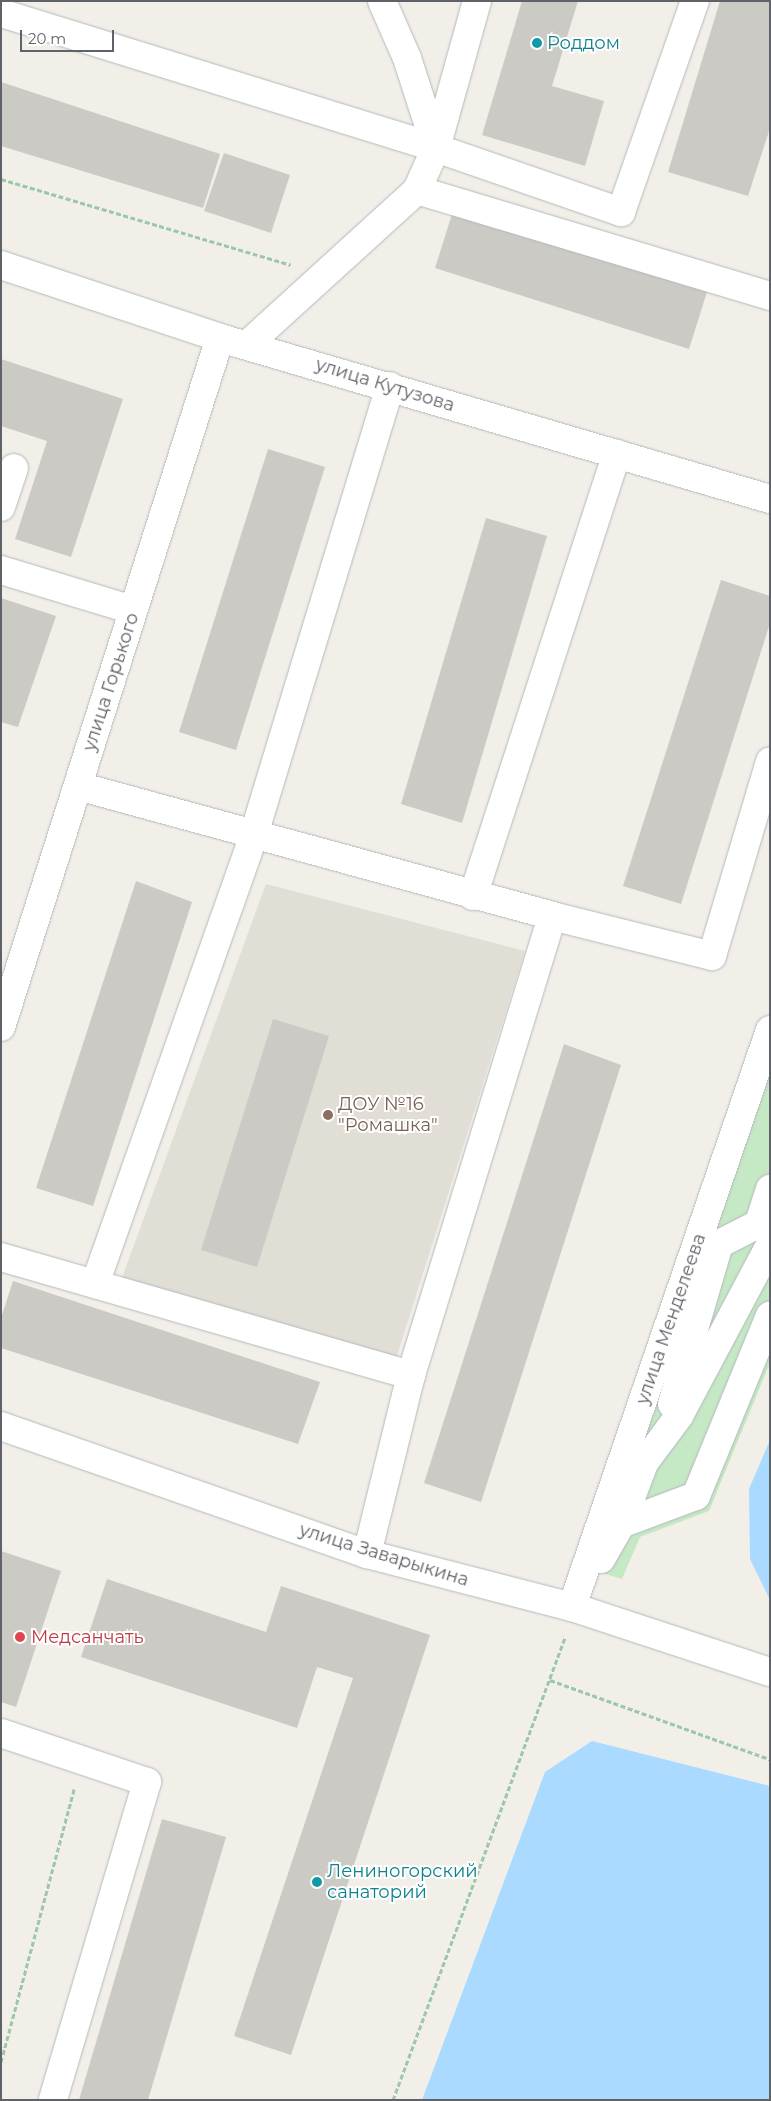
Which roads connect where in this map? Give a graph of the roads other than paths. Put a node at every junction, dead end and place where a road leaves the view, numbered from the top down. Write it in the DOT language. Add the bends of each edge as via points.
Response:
graph roads {
  1 [pos="382,1"];
  2 [pos="477,1"];
  3 [pos="695,1"];
  4 [pos="1,13"];
  5 [pos="436,148"];
  6 [pos="417,190"];
  7 [pos="1,265"];
  8 [pos="770,296"];
  9 [pos="220,338"];
  10 [pos="248,344"];
  11 [pos="390,386"];
  12 [pos="617,454"];
  13 [pos="14,468"];
  14 [pos="770,499"];
  15 [pos="1,507"];
  16 [pos="1,570"];
  17 [pos="133,610"];
  18 [pos="770,761"];
  19 [pos="78,786"];
  20 [pos="254,834"];
  21 [pos="473,896"];
  22 [pos="552,916"];
  23 [pos="1,1026"];
  24 [pos="770,1030"];
  25 [pos="770,1190"];
  26 [pos="766,1229"];
  27 [pos="1,1257"];
  28 [pos="96,1284"];
  29 [pos="770,1316"];
  30 [pos="411,1375"];
  31 [pos="1,1426"];
  32 [pos="661,1443"];
  33 [pos="622,1524"];
  34 [pos="367,1554"];
  35 [pos="572,1607"];
  36 [pos="770,1672"];
  37 [pos="1,1733"];
  38 [pos="54,2100"];
  1 -- 5 [label="street" via="407,58"];
  2 -- 5 [label="street"];
  3 -- 5 [label="street" via="621,212"];
  4 -- 5 [label="street"];
  5 -- 6 [label="street"];
  6 -- 8 [label="street"];
  6 -- 10 [label="street"];
  7 -- 9 [label="street, улица Кутузова"];
  9 -- 10 [label="street, улица Кутузова"];
  9 -- 17 [label="street, улица Горького"];
  10 -- 11 [label="street, улица Кутузова"];
  11 -- 12 [label="street, улица Кутузова"];
  11 -- 20 [label="street"];
  12 -- 14 [label="street, улица Кутузова"];
  12 -- 21 [label="street"];
  13 -- 15 [label="street"];
  16 -- 17 [label="street"];
  17 -- 19 [label="street, улица Горького"];
  18 -- 22 [label="street" via="712,956"];
  19 -- 20 [label="street"];
  19 -- 23 [label="street, улица Горького"];
  20 -- 21 [label="street"];
  20 -- 28 [label="street"];
  21 -- 22 [label="street"];
  22 -- 30 [label="street"];
  24 -- 35 [label="street, улица Менделеева"];
  25 -- 26 [label="street"];
  26 -- 32 [label="street"];
  26 -- 32 [label="street" via="719,1244"];
  27 -- 28 [label="street"];
  28 -- 30 [label="street"];
  29 -- 33 [label="street" via="696,1496"];
  30 -- 34 [label="street"];
  31 -- 34 [label="street, улица Заварыкина"];
  32 -- 33 [label="street" via="644,1462"];
  33 -- 35 [label="street"];
  34 -- 35 [label="street, улица Заварыкина"];
  35 -- 36 [label="street, улица Заварыкина"];
  37 -- 38 [label="street" via="147,1782"];
}
